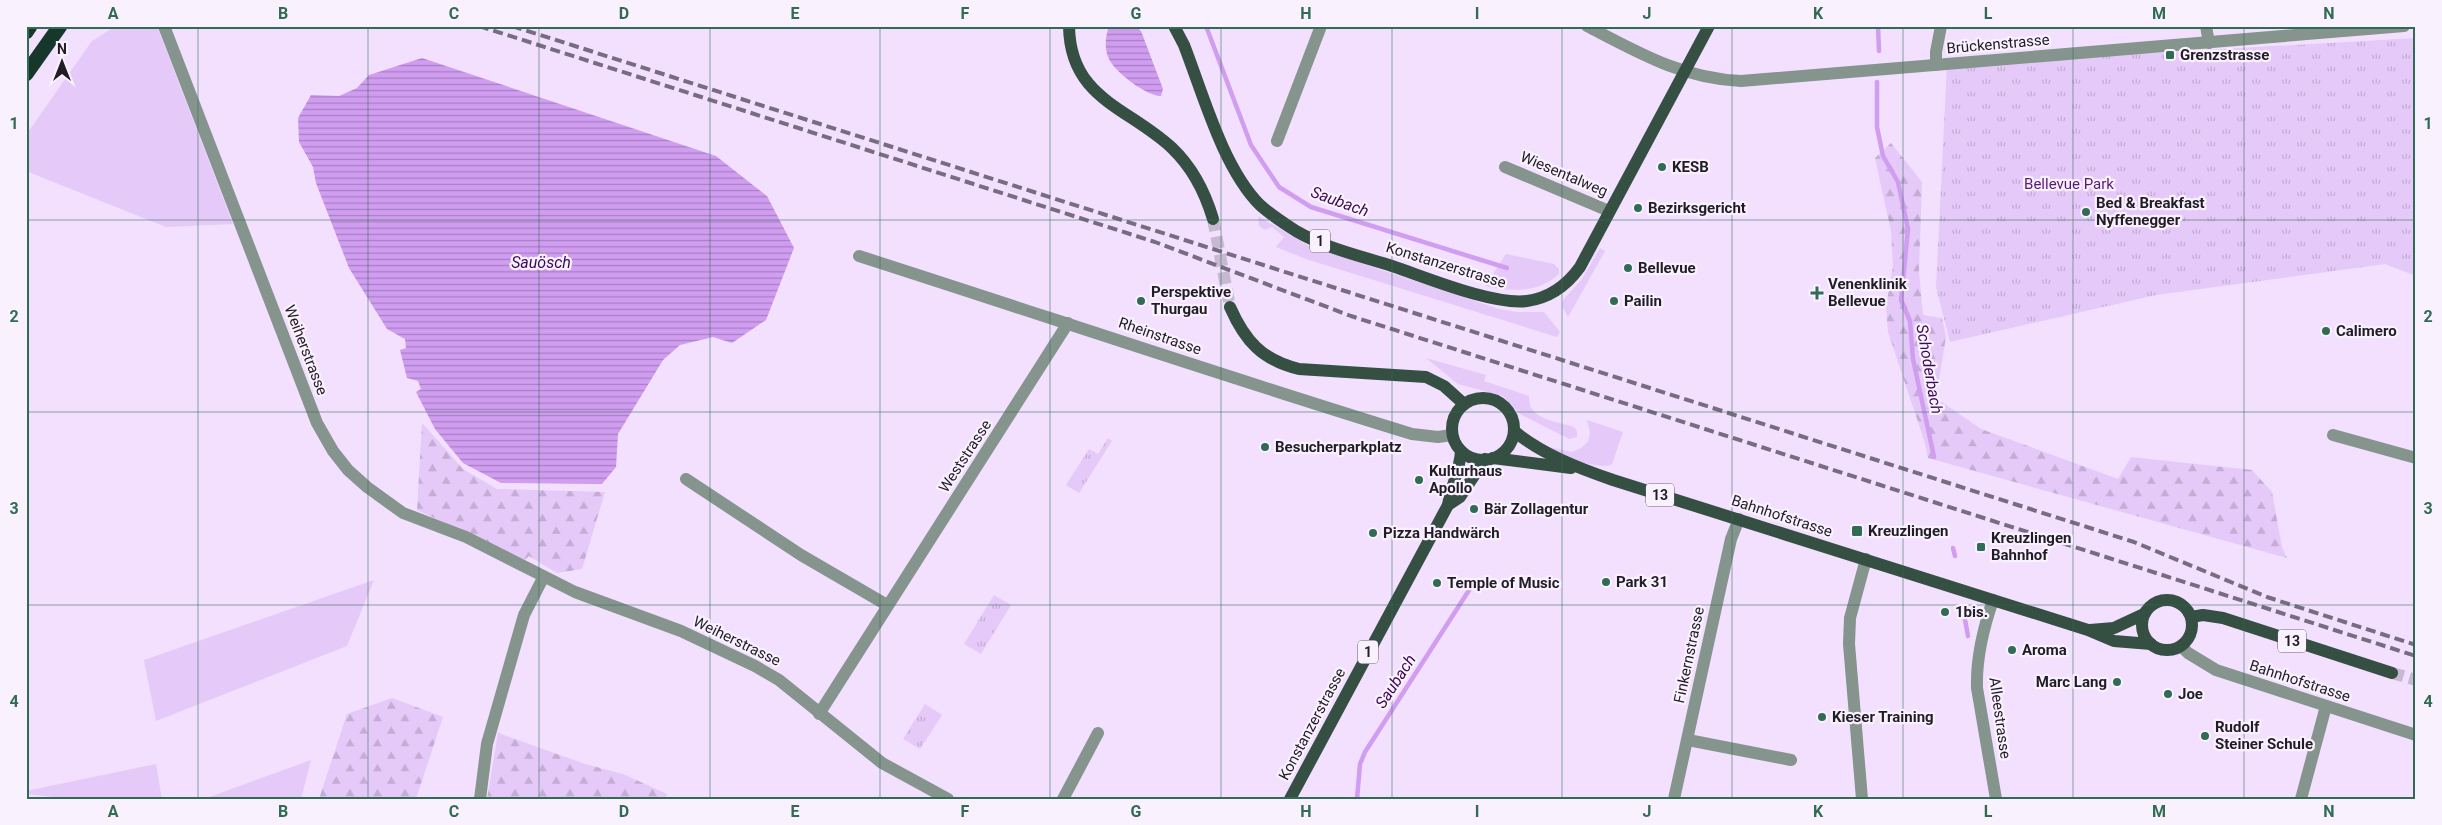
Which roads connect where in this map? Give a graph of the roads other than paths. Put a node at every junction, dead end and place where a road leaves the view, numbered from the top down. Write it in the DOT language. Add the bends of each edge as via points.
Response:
graph roads {
  1 [pos="30,26"];
  2 [pos="60,26"];
  3 [pos="164,26"];
  4 [pos="1069,26"];
  5 [pos="1174,26"];
  6 [pos="1321,26"];
  7 [pos="1587,26"];
  8 [pos="1710,26"];
  9 [pos="1941,26"];
  10 [pos="2206,26"];
  11 [pos="2404,26"];
  12 [pos="26,32"];
  13 [pos="2209,43"];
  14 [pos="1936,65"];
  15 [pos="1686,71"];
  16 [pos="26,74"];
  17 [pos="1278,141"];
  18 [pos="1505,166"];
  19 [pos="1609,211"];
  20 [pos="1213,220"];
  21 [pos="858,256"];
  22 [pos="1230,306"];
  23 [pos="1068,323"];
  24 [pos="1464,404"];
  25 [pos="1514,431"];
  26 [pos="1452,435"];
  27 [pos="2333,435"];
  28 [pos="1462,451"];
  29 [pos="2416,458"];
  30 [pos="1489,459"];
  31 [pos="1581,469"];
  32 [pos="686,479"];
  33 [pos="1448,505"];
  34 [pos="1739,519"];
  35 [pos="1866,560"];
  36 [pos="544,578"];
  37 [pos="887,606"];
  38 [pos="1991,606"];
  39 [pos="2144,614"];
  40 [pos="2190,617"];
  41 [pos="2088,630"];
  42 [pos="2151,644"];
  43 [pos="2181,646"];
  44 [pos="2392,673"];
  45 [pos="2326,706"];
  46 [pos="819,714"];
  47 [pos="1098,733"];
  48 [pos="2416,735"];
  49 [pos="1688,740"];
  50 [pos="1791,760"];
  51 [pos="480,799"];
  52 [pos="948,799"];
  53 [pos="1063,799"];
  54 [pos="1290,799"];
  55 [pos="1674,799"];
  56 [pos="1862,799"];
  57 [pos="1996,799"];
  58 [pos="2301,799"];
  1 -- 12 [label="highway"];
  2 -- 16 [label="highway"];
  3 -- 36 [label="street, Weiherstrasse" via="317,423 333,451 367,487 403,513 466,537"];
  4 -- 20 [label="main road" via="1073,57 1090,88 1171,147 1197,178"];
  5 -- 19 [label="main road, Konstanzerstrasse / 1" via="1236,174 1260,205 1297,232 1478,294 1501,300 1526,301 1547,296 1574,276"];
  6 -- 17 [label="street"];
  7 -- 15 [label="street, Brückenstrasse" via="1655,62"];
  8 -- 15 [label="main road, Konstanzerstrasse / 1"];
  9 -- 14 [label="street"];
  10 -- 13 [label="street"];
  11 -- 13 [label="street, Brückenstrasse"];
  13 -- 14 [label="street, Brückenstrasse"];
  14 -- 15 [label="street, Brückenstrasse" via="1741,81"];
  15 -- 19 [label="main road, Konstanzerstrasse / 1"];
  18 -- 19 [label="street, Wiesentalweg"];
  21 -- 23 [label="street, Rheinstrasse"];
  22 -- 24 [label="main road" via="1250,342 1265,356 1282,365 1299,369 1426,377 1444,386"];
  23 -- 26 [label="street, Rheinstrasse" via="1245,383 1412,434"];
  23 -- 37 [label="street, Weststrasse"];
  24 -- 25 [label="main road" via="1481,398 1498,402 1510,415"];
  24 -- 26 [label="main road" via="1454,418"];
  25 -- 30 [label="main road" via="1509,445"];
  25 -- 31 [label="main road, Bahnhofstrasse / 13" via="1531,445"];
  26 -- 28 [label="main road"];
  27 -- 29 [label="street"];
  28 -- 30 [label="main road" via="1472,458"];
  28 -- 33 [label="main road, Konstanzerstrasse / 1"];
  30 -- 31 [label="main road, Bahnhofstrasse / 13"];
  30 -- 33 [label="main road, Konstanzerstrasse / 1" via="1460,497"];
  31 -- 34 [label="main road, Bahnhofstrasse / 13"];
  32 -- 37 [label="street" via="801,555"];
  33 -- 54 [label="main road, Konstanzerstrasse / 1"];
  34 -- 35 [label="main road, Bahnhofstrasse / 13"];
  34 -- 49 [label="street, Finkernstrasse" via="1731,539"];
  35 -- 38 [label="main road, Bahnhofstrasse / 13"];
  35 -- 56 [label="street" via="1850,618"];
  36 -- 46 [label="street, Weiherstrasse" via="681,631 755,666 779,680"];
  36 -- 51 [label="street" via="524,615 487,744"];
  37 -- 46 [label="street, Weststrasse"];
  38 -- 41 [label="main road, Bahnhofstrasse / 13"];
  38 -- 57 [label="street, Alleestrasse" via="1979,649 1977,688"];
  39 -- 40 [label="main road" via="2156,602 2164,600 2180,604"];
  39 -- 41 [label="main road, Bahnhofstrasse / 13" via="2114,628"];
  39 -- 42 [label="main road" via="2143,631"];
  40 -- 43 [label="main road" via="2190,633"];
  40 -- 44 [label="main road, 13" via="2224,618"];
  41 -- 42 [label="main road, Bahnhofstrasse / 13" via="2114,641"];
  42 -- 43 [label="main road" via="2166,650"];
  43 -- 45 [label="street, Bahnhofstrasse" via="2216,670"];
  45 -- 48 [label="street, Bahnhofstrasse"];
  45 -- 58 [label="street"];
  46 -- 52 [label="street, Weiherstrasse" via="882,763"];
  47 -- 53 [label="street"];
  49 -- 50 [label="street"];
  49 -- 55 [label="street, Finkernstrasse"];
}
